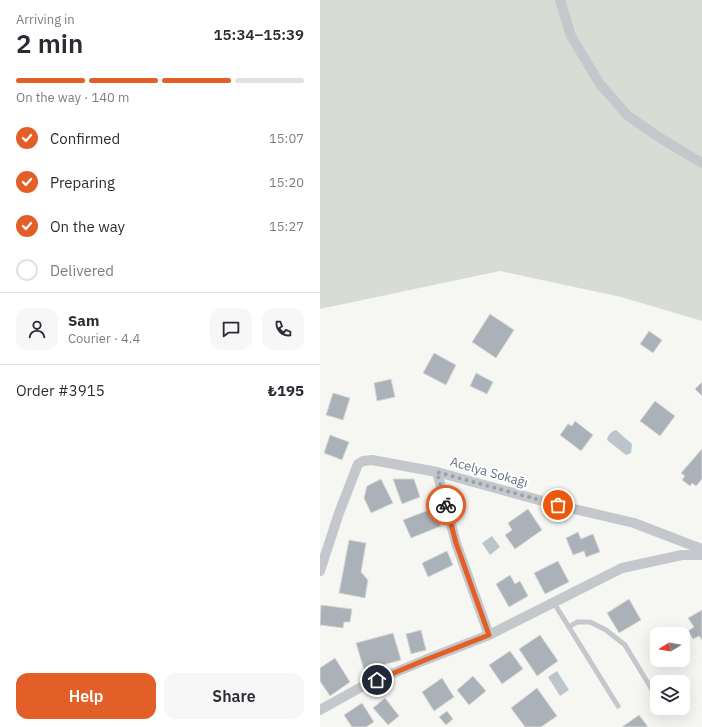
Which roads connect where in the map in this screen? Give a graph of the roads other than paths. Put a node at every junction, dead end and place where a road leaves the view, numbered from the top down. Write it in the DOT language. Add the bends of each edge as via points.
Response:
graph roads {
  1 [pos="560,0"];
  2 [pos="702,163"];
  3 [pos="437,472"];
  4 [pos="702,549"];
  5 [pos="702,555"];
  6 [pos="320,571"];
  7 [pos="554,603"];
  8 [pos="569,627"];
  9 [pos="489,635"];
  10 [pos="650,686"];
  11 [pos="618,706"];
  12 [pos="320,710"];
  1 -- 2 [label="street" via="571,36 604,89 627,115"];
  3 -- 4 [label="street, Acelya Sokağı" via="634,523"];
  3 -- 6 [label="street, Acelya Sokağı" via="372,460 358,464"];
  3 -- 9 [label="street" via="456,543"];
  5 -- 7 [label="street" via="682,555 622,568"];
  7 -- 8 [label="lane"];
  7 -- 9 [label="street"];
  8 -- 10 [label="lane" via="578,622 590,622 606,630 625,645"];
  8 -- 11 [label="lane"];
  9 -- 12 [label="street" via="365,685"];
}
